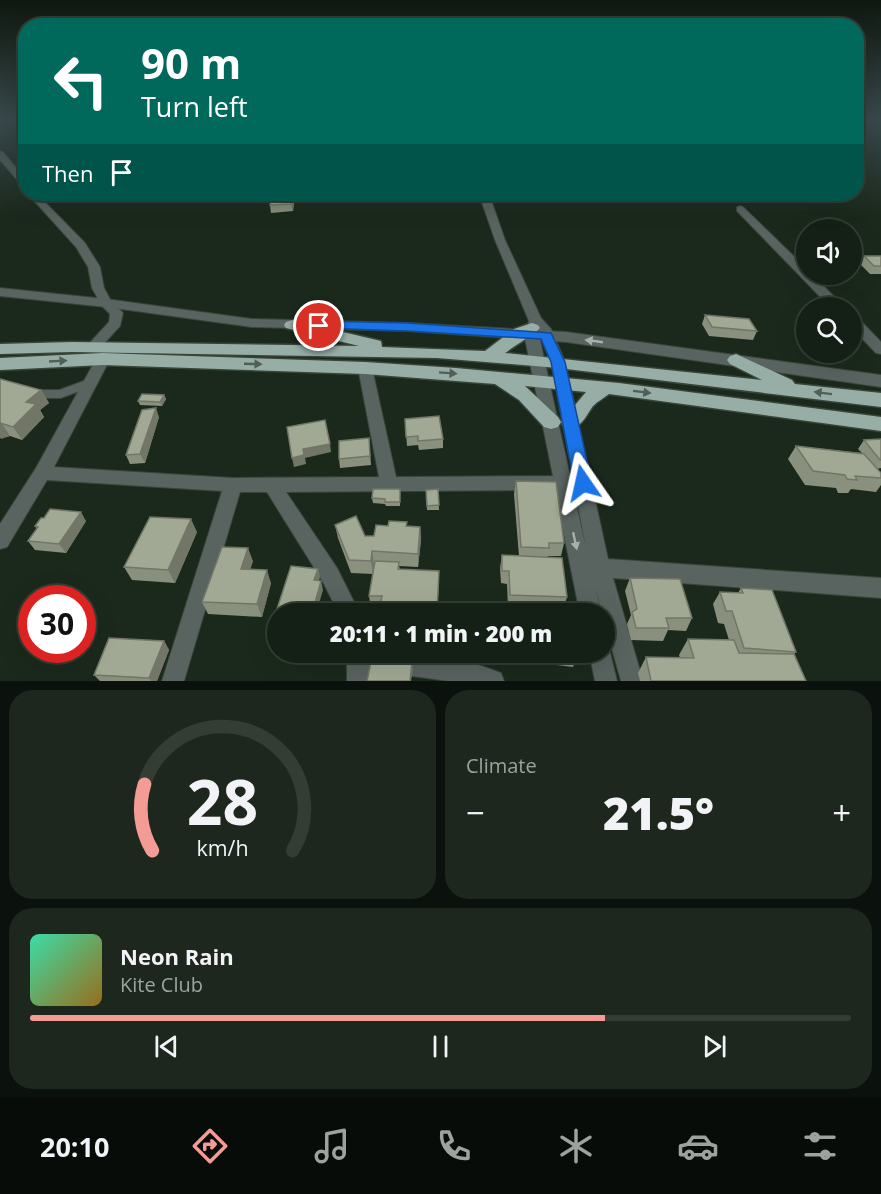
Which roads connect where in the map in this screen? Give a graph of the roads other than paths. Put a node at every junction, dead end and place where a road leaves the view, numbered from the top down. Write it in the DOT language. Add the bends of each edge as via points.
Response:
graph roads {
  1 [pos="0,154"];
  2 [pos="18,177"];
  3 [pos="39,201"];
  4 [pos="486,201"];
  5 [pos="740,209"];
  6 [pos="0,292"];
  7 [pos="829,297"];
  8 [pos="106,303"];
  9 [pos="292,326"];
  10 [pos="533,330"];
  11 [pos="862,330"];
  12 [pos="0,349"];
  13 [pos="881,350"];
  14 [pos="98,353"];
  15 [pos="408,353"];
  16 [pos="490,357"];
  17 [pos="536,360"];
  18 [pos="736,360"];
  19 [pos="558,362"];
  20 [pos="0,364"];
  21 [pos="365,368"];
  22 [pos="497,378"];
  23 [pos="541,381"];
  24 [pos="881,381"];
  25 [pos="91,382"];
  26 [pos="563,383"];
  27 [pos="606,388"];
  28 [pos="798,390"];
  29 [pos="26,392"];
  30 [pos="881,400"];
  31 [pos="551,422"];
  32 [pos="571,422"];
  33 [pos="881,424"];
  34 [pos="42,473"];
  35 [pos="389,483"];
  36 [pos="562,483"];
  37 [pos="583,483"];
  38 [pos="233,485"];
  39 [pos="272,485"];
  40 [pos="0,541"];
  41 [pos="600,568"];
  42 [pos="881,588"];
  43 [pos="344,603"];
  44 [pos="589,603"];
  45 [pos="358,663"];
  46 [pos="408,663"];
  47 [pos="602,663"];
  48 [pos="173,681"];
  49 [pos="358,681"];
  50 [pos="493,681"];
  51 [pos="606,681"];
  52 [pos="632,681"];
  1 -- 2 [label="street"];
  3 -- 8 [label="street" via="81,245 94,267"];
  4 -- 10 [label="street"];
  5 -- 7 [label="street"];
  6 -- 8 [label="street"];
  8 -- 9 [label="street"];
  8 -- 14 [label="street" via="117,316"];
  9 -- 10 [label="street"];
  9 -- 15 [label="highway"];
  10 -- 16 [label="highway"];
  10 -- 17 [label="street"];
  18 -- 10 [label="street, one-way"];
  10 -- 19 [label="street"];
  11 -- 13 [label="street"];
  12 -- 14 [label="highway"];
  14 -- 15 [label="highway"];
  20 -- 14 [label="highway, one-way"];
  14 -- 21 [label="highway, one-way"];
  14 -- 25 [label="street"];
  15 -- 16 [label="highway"];
  16 -- 17 [label="highway"];
  17 -- 19 [label="highway"];
  17 -- 23 [label="street"];
  18 -- 24 [label="street"];
  18 -- 28 [label="highway"];
  19 -- 26 [label="street"];
  19 -- 28 [label="highway"];
  21 -- 22 [label="highway, one-way"];
  21 -- 35 [label="street"];
  22 -- 23 [label="highway"];
  22 -- 31 [label="highway" via="525,394"];
  23 -- 26 [label="highway"];
  23 -- 31 [label="street"];
  25 -- 29 [label="lane" via="60,394"];
  25 -- 34 [label="street"];
  26 -- 27 [label="highway"];
  26 -- 32 [label="street"];
  27 -- 32 [label="highway" via="589,399"];
  27 -- 33 [label="highway, one-way"];
  30 -- 28 [label="highway, one-way"];
  31 -- 36 [label="street"];
  32 -- 37 [label="street"];
  34 -- 38 [label="street"];
  34 -- 40 [label="street"];
  35 -- 36 [label="street"];
  35 -- 39 [label="street"];
  36 -- 37 [label="street"];
  36 -- 44 [label="street, one-way"];
  37 -- 41 [label="street"];
  38 -- 39 [label="street"];
  38 -- 48 [label="street"];
  39 -- 43 [label="street"];
  41 -- 42 [label="street"];
  41 -- 52 [label="street"];
  45 -- 49 [label="street"];
  46 -- 50 [label="street" via="471,673"];
  47 -- 51 [label="street"];
}
